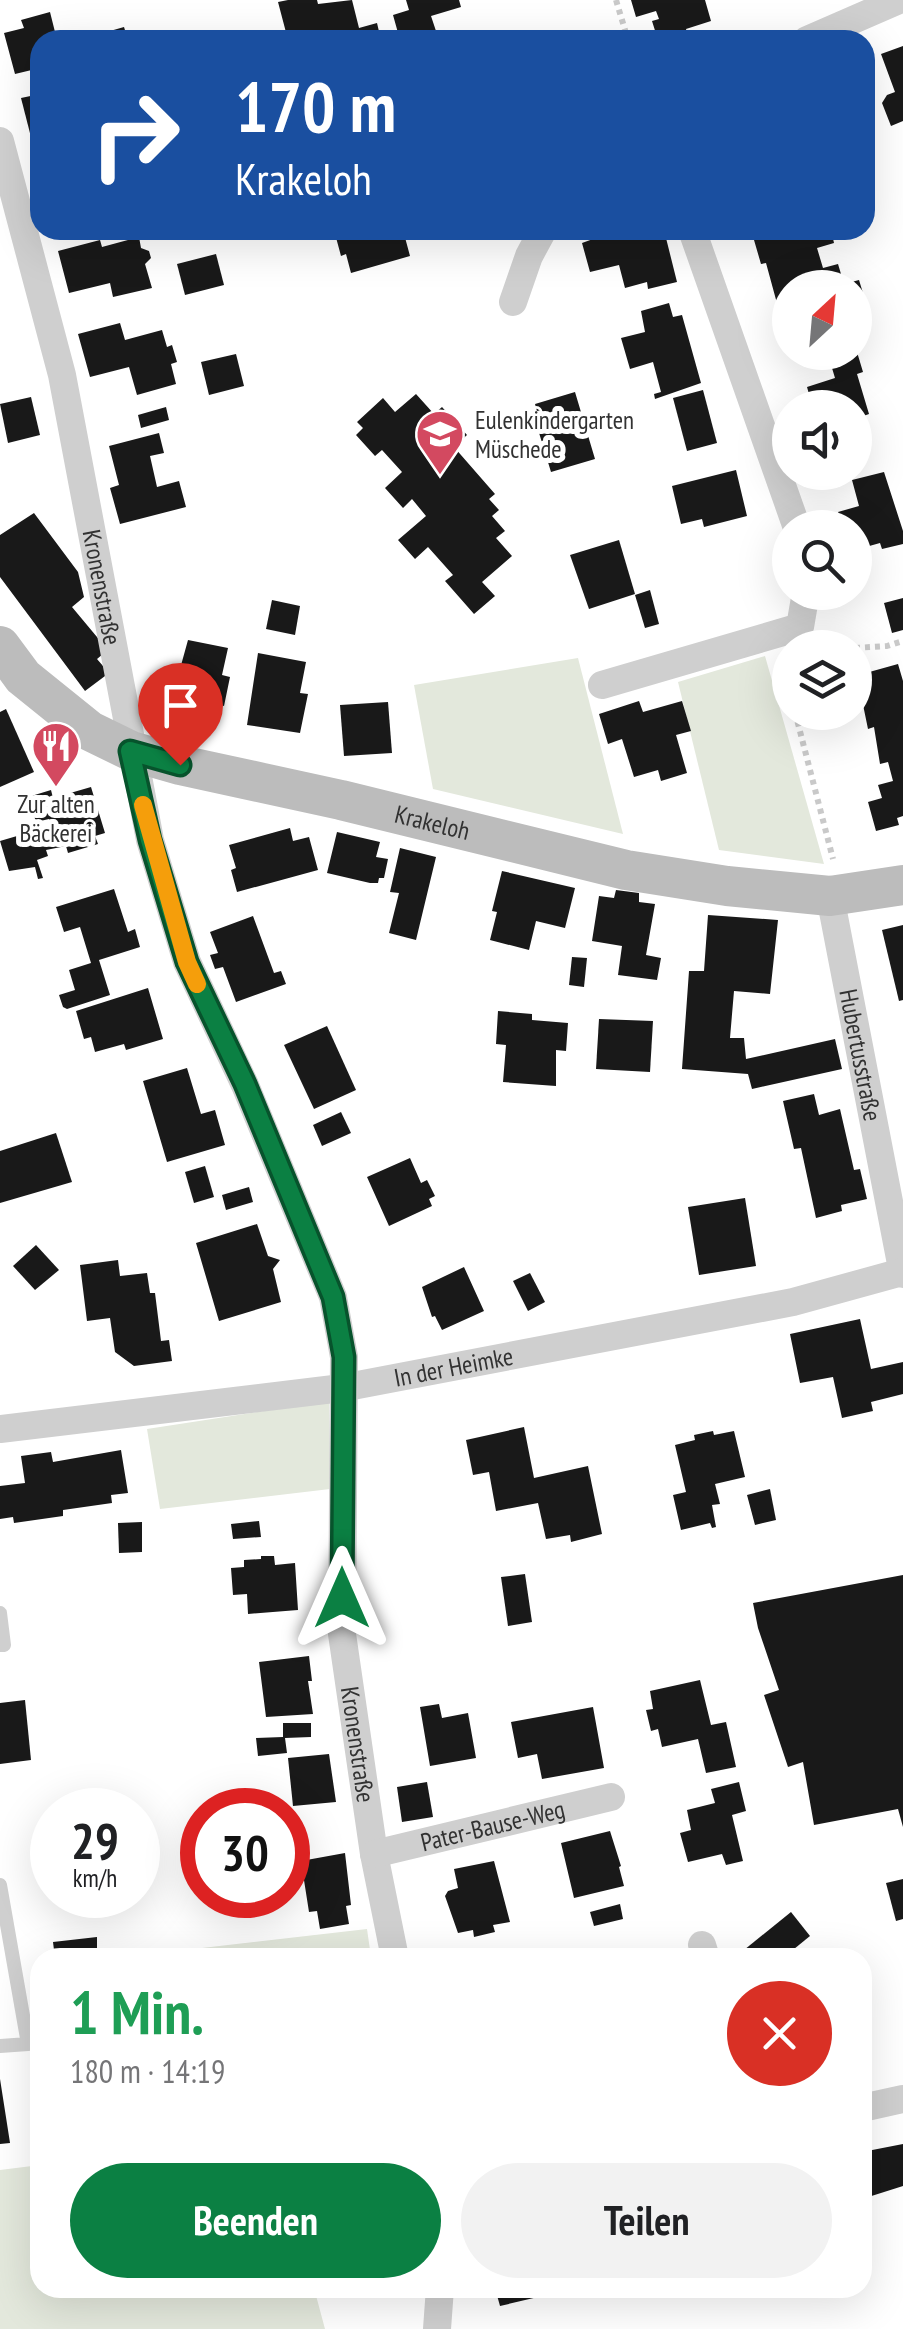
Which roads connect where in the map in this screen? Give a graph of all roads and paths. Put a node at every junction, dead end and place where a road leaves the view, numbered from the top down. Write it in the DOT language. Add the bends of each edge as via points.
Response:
graph roads {
  1 [pos="616,0"];
  2 [pos="899,0"];
  3 [pos="625,30"];
  4 [pos="830,30"];
  5 [pos="0,141"];
  6 [pos="537,240"];
  7 [pos="696,240"];
  8 [pos="513,302"];
  9 [pos="791,510"];
  10 [pos="803,610"];
  11 [pos="903,641"];
  12 [pos="0,646"];
  13 [pos="872,647"];
  14 [pos="602,685"];
  15 [pos="800,730"];
  16 [pos="130,751"];
  17 [pos="903,885"];
  18 [pos="830,896"];
  19 [pos="903,1273"];
  20 [pos="342,1388"];
  21 [pos="0,1429"];
  22 [pos="0,1614"];
  23 [pos="0,1646"];
  24 [pos="610,1797"];
  25 [pos="374,1854"];
  26 [pos="0,1885"];
  27 [pos="393,1948"];
  28 [pos="0,2046"];
  29 [pos="903,2098"];
  30 [pos="872,2106"];
  31 [pos="439,2298"];
  32 [pos="437,2329"];
  1 -- 3 [label="path"];
  2 -- 4 [label="street"];
  5 -- 16 [label="street, Kronenstraße" via="62,375"];
  6 -- 8 [label="street"];
  7 -- 9 [label="street"];
  10 -- 14 [label="street" via="800,627"];
  11 -- 13 [label="path"];
  12 -- 16 [label="street, Krakeloh" via="23,678 90,731"];
  15 -- 18 [label="path" via="834,854"];
  16 -- 18 [label="street, Krakeloh" via="626,870"];
  16 -- 20 [label="street, Kronenstraße" via="187,962 333,1297 344,1357"];
  17 -- 18 [label="street, Krakeloh"];
  18 -- 19 [label="street, Hubertusstraße"];
  19 -- 20 [label="street, In der Heimke" via="793,1302"];
  20 -- 21 [label="street, In der Heimke"];
  20 -- 25 [label="street, Kronenstraße" via="342,1634"];
  22 -- 23 [label="lane"];
  24 -- 25 [label="street, Pater-Bause-Weg"];
  25 -- 27 [label="street, Kronenstraße"];
  26 -- 28 [label="lane" via="28,2044"];
  29 -- 30 [label="street"];
  31 -- 32 [label="street"];
}
